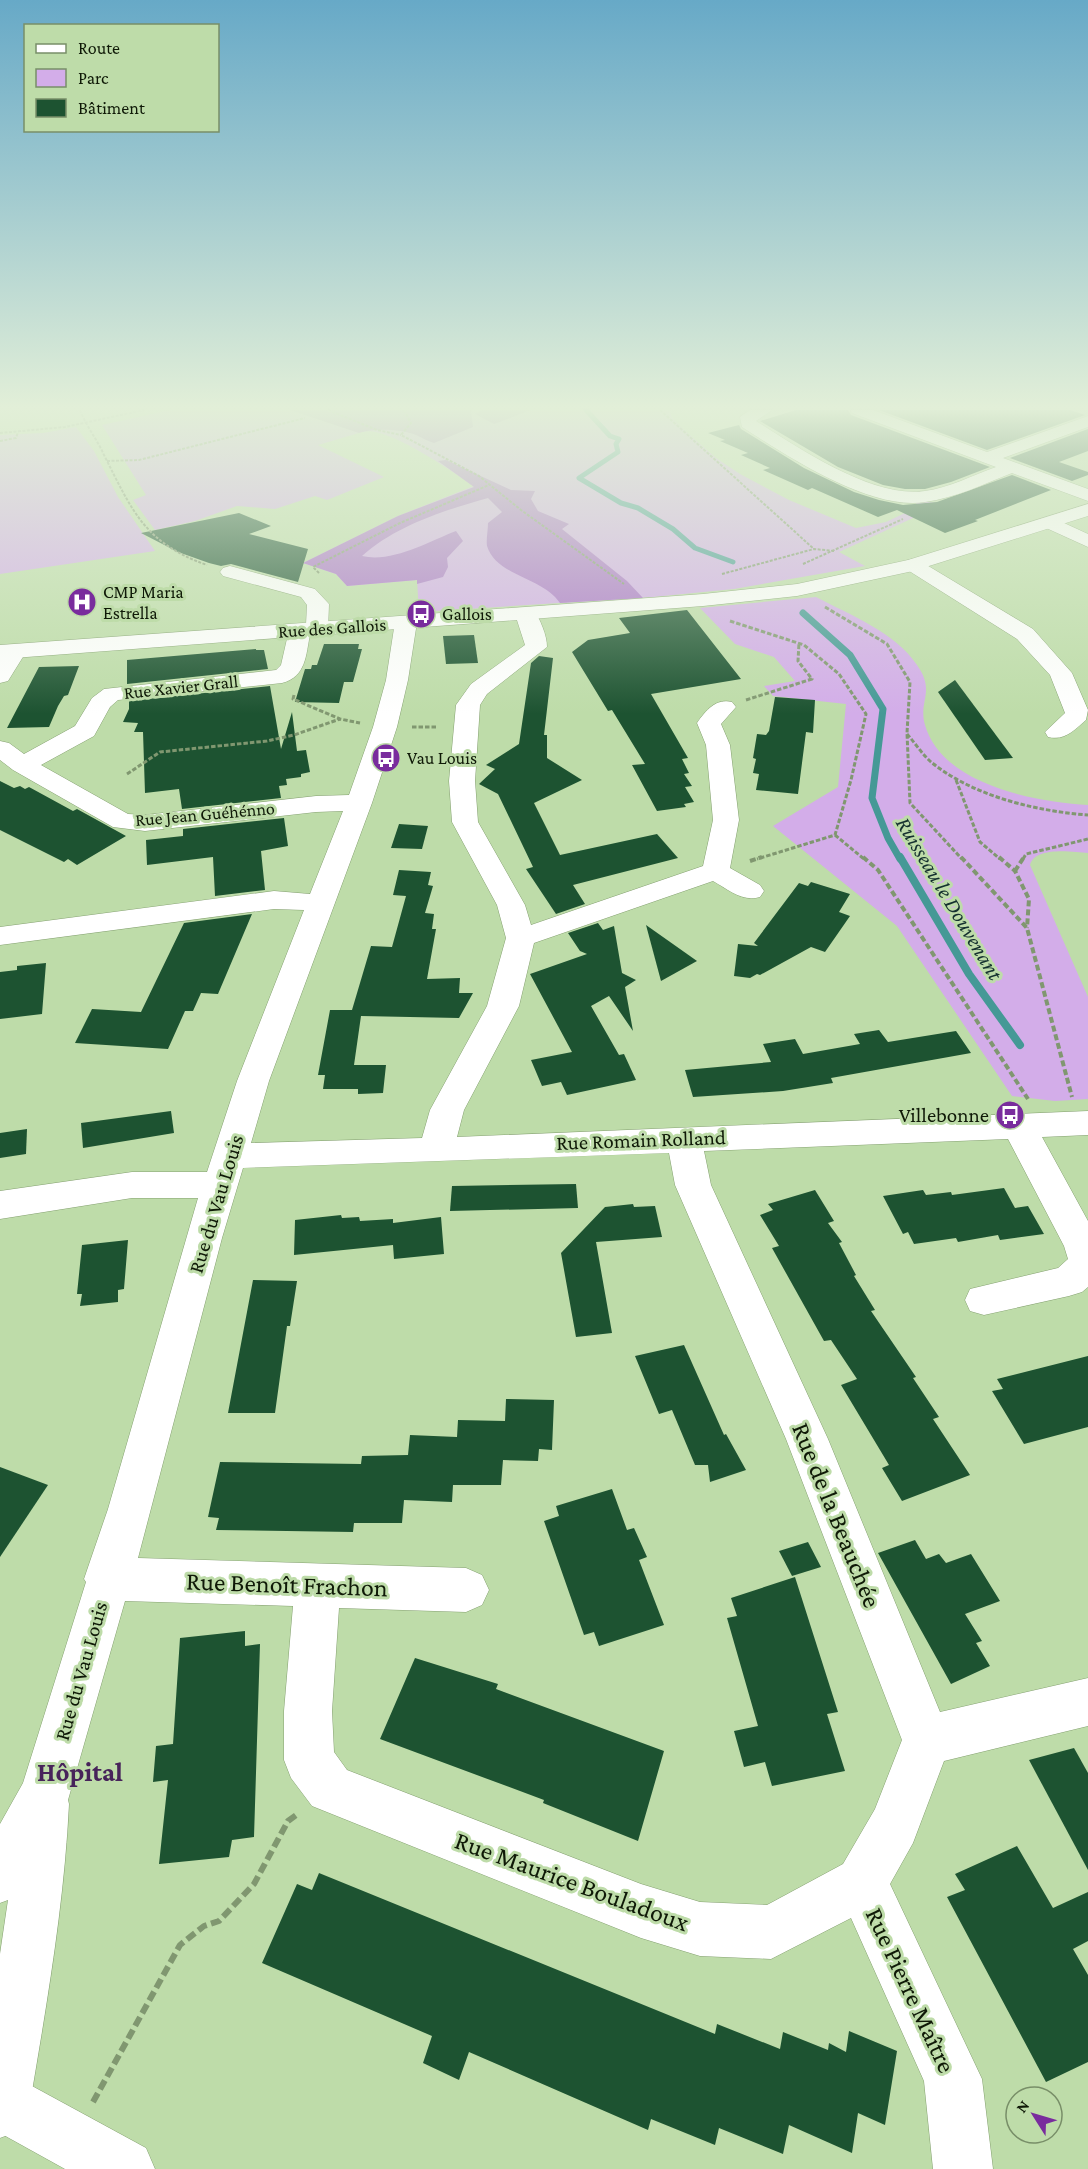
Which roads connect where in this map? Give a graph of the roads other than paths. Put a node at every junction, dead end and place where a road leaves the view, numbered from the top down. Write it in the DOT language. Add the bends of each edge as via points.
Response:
graph roads {
  1 [pos="1085,511"];
  2 [pos="1051,523"];
  3 [pos="1088,541"];
  4 [pos="913,565"];
  5 [pos="230,572"];
  6 [pos="526,614"];
  7 [pos="406,622"];
  8 [pos="309,629"];
  9 [pos="7,652"];
  10 [pos="0,676"];
  11 [pos="724,707"];
  12 [pos="1057,732"];
  13 [pos="0,748"];
  14 [pos="22,765"];
  15 [pos="359,803"];
  16 [pos="716,871"];
  17 [pos="750,891"];
  18 [pos="320,903"];
  19 [pos="0,936"];
  20 [pos="521,938"];
  21 [pos="1053,1115"];
  22 [pos="684,1139"];
  23 [pos="436,1150"];
  24 [pos="226,1171"];
  25 [pos="0,1205"];
  26 [pos="1088,1263"];
  27 [pos="984,1300"];
  28 [pos="107,1579"];
  29 [pos="318,1585"];
  30 [pos="466,1590"];
  31 [pos="1088,1702"];
  32 [pos="927,1740"];
  33 [pos="45,1793"];
  34 [pos="0,1846"];
  35 [pos="0,1877"];
  36 [pos="862,1883"];
  37 [pos="0,2104"];
  38 [pos="125,2169"];
  39 [pos="963,2169"];
  1 -- 2 [label="street, Rue des Gallois"];
  2 -- 3 [label="street"];
  2 -- 4 [label="street, Rue des Gallois"];
  4 -- 6 [label="street, Rue des Gallois" via="797,590"];
  4 -- 12 [label="street" via="1025,634 1061,673 1078,715"];
  5 -- 8 [label="street" via="308,593 318,604"];
  6 -- 7 [label="street, Rue des Gallois"];
  6 -- 20 [label="street" via="536,647 471,697 462,781 465,822 511,905"];
  7 -- 8 [label="street, Rue des Gallois"];
  7 -- 15 [label="street, Rue du Vau Louis" via="385,727"];
  8 -- 9 [label="street, Rue des Gallois"];
  8 -- 14 [label="street, Rue Xavier Grall" via="292,668 282,675 112,694 100,703 86,731"];
  9 -- 10 [label="street"];
  11 -- 16 [label="street" via="708,723 718,745 726,820"];
  13 -- 14 [label="street, Rue Jean Guéhénno"];
  14 -- 15 [label="street, Rue Jean Guéhénno" via="122,820 145,823 316,804"];
  15 -- 18 [label="street, Rue du Vau Louis"];
  16 -- 17 [label="street"];
  16 -- 20 [label="street"];
  18 -- 19 [label="street" via="274,900"];
  18 -- 24 [label="street, Rue du Vau Louis" via="253,1081"];
  20 -- 23 [label="street" via="503,1006 447,1110"];
  21 -- 22 [label="street, Rue Romain Rolland"];
  21 -- 26 [label="street" via="1024,1138 1083,1246"];
  22 -- 23 [label="street, Rue Romain Rolland"];
  22 -- 32 [label="street, Rue de la Beauchée" via="693,1185 807,1439"];
  23 -- 24 [label="street, Rue Romain Rolland"];
  24 -- 25 [label="street, Rue Romain Rolland"];
  24 -- 28 [label="street, Rue du Vau Louis"];
  26 -- 27 [label="street" via="1069,1281"];
  28 -- 29 [label="street, Rue Benoît Frachon"];
  28 -- 33 [label="street, Rue du Vau Louis"];
  29 -- 30 [label="street, Rue Benoît Frachon"];
  29 -- 36 [label="street, Rue Maurice Bouladoux" via="308,1711 309,1760 330,1788 641,1911 700,1929 771,1932"];
  31 -- 32 [label="street"];
  32 -- 36 [label="street" via="895,1824"];
  33 -- 34 [label="street, Rue du Vau Louis"];
  33 -- 35 [label="street, Rue du Vau Louis"];
  33 -- 37 [label="street, Rue du Vau Louis" via="41,1863"];
  36 -- 39 [label="street, Rue Pierre Maître" via="953,2079"];
  37 -- 38 [label="street"];
}
